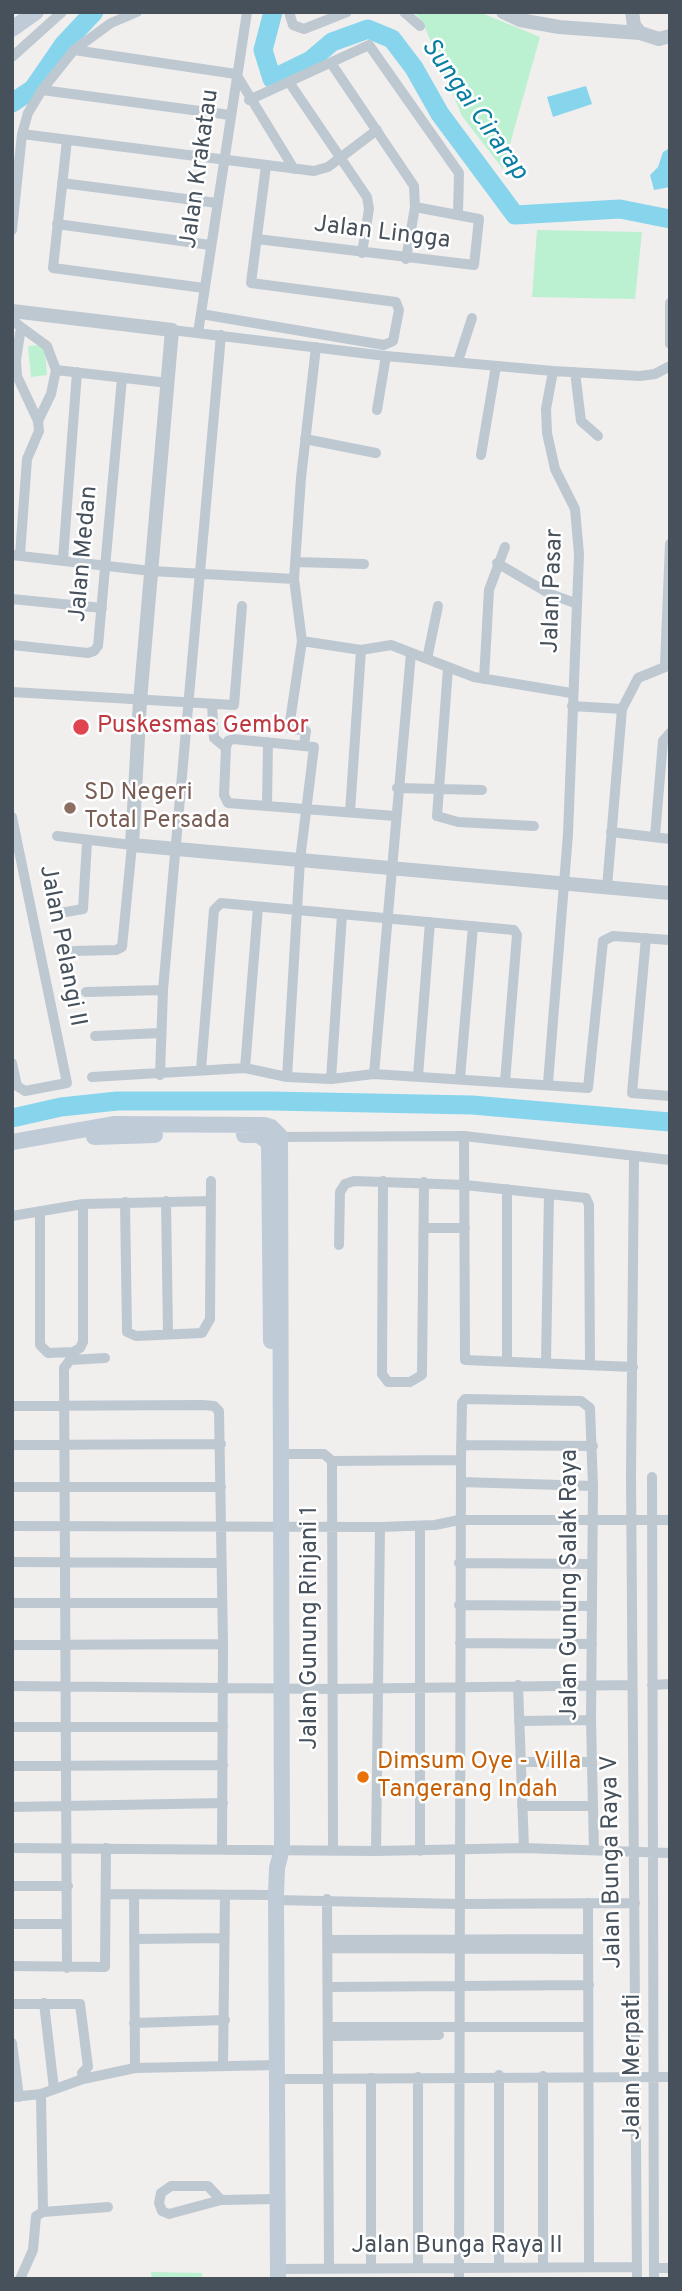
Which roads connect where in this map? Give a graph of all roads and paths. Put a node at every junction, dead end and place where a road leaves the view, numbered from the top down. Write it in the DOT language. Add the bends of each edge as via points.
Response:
graph roads {
  1 [pos="36,12"];
  2 [pos="62,12"];
  3 [pos="137,12"];
  4 [pos="247,12"];
  5 [pos="289,12"];
  6 [pos="348,12"];
  7 [pos="404,12"];
  8 [pos="503,12"];
  9 [pos="632,12"];
  10 [pos="420,26"];
  11 [pos="12,29"];
  12 [pos="640,33"];
  13 [pos="669,36"];
  14 [pos="74,50"];
  15 [pos="12,57"];
  16 [pos="331,63"];
  17 [pos="236,74"];
  18 [pos="289,82"];
  19 [pos="42,90"];
  20 [pos="249,100"];
  21 [pos="230,115"];
  22 [pos="377,130"];
  23 [pos="22,134"];
  24 [pos="67,139"];
  25 [pos="343,157"];
  26 [pos="223,159"];
  27 [pos="266,166"];
  28 [pos="295,169"];
  29 [pos="62,183"];
  30 [pos="217,203"];
  31 [pos="415,207"];
  32 [pos="458,214"];
  33 [pos="57,224"];
  34 [pos="12,230"];
  35 [pos="257,239"];
  36 [pos="211,245"];
  37 [pos="362,253"];
  38 [pos="405,259"];
  39 [pos="204,288"];
  40 [pos="670,303"];
  41 [pos="12,311"];
  42 [pos="201,314"];
  43 [pos="472,318"];
  44 [pos="17,323"];
  45 [pos="172,330"];
  46 [pos="198,333"];
  47 [pos="221,335"];
  48 [pos="670,344"];
  49 [pos="316,348"];
  50 [pos="386,356"];
  51 [pos="458,361"];
  52 [pos="496,366"];
  53 [pos="670,366"];
  54 [pos="56,370"];
  55 [pos="553,371"];
  56 [pos="77,372"];
  57 [pos="575,372"];
  58 [pos="122,377"];
  59 [pos="168,383"];
  60 [pos="377,410"];
  61 [pos="38,421"];
  62 [pos="598,436"];
  63 [pos="305,439"];
  64 [pos="376,453"];
  65 [pos="481,455"];
  66 [pos="12,479"];
  67 [pos="25,480"];
  68 [pos="670,544"];
  69 [pos="505,547"];
  70 [pos="16,555"];
  71 [pos="63,559"];
  72 [pos="296,562"];
  73 [pos="497,563"];
  74 [pos="364,564"];
  75 [pos="106,565"];
  76 [pos="151,571"];
  77 [pos="199,575"];
  78 [pos="294,579"];
  79 [pos="12,599"];
  80 [pos="575,603"];
  81 [pos="242,606"];
  82 [pos="438,606"];
  83 [pos="102,608"];
  84 [pos="302,641"];
  85 [pos="12,645"];
  86 [pos="361,650"];
  87 [pos="411,653"];
  88 [pos="427,659"];
  89 [pos="668,665"];
  90 [pos="448,668"];
  91 [pos="484,679"];
  92 [pos="12,692"];
  93 [pos="571,693"];
  94 [pos="140,701"];
  95 [pos="188,702"];
  96 [pos="212,705"];
  97 [pos="572,706"];
  98 [pos="622,709"];
  99 [pos="670,733"];
  100 [pos="268,742"];
  101 [pos="304,745"];
  102 [pos="226,748"];
  103 [pos="397,788"];
  104 [pos="440,789"];
  105 [pos="482,790"];
  106 [pos="267,806"];
  107 [pos="306,808"];
  108 [pos="350,812"];
  109 [pos="395,816"];
  110 [pos="12,817"];
  111 [pos="534,826"];
  112 [pos="611,832"];
  113 [pos="57,836"];
  114 [pos="655,836"];
  115 [pos="670,839"];
  116 [pos="15,840"];
  117 [pos="87,842"];
  118 [pos="132,845"];
  119 [pos="175,849"];
  120 [pos="300,860"];
  121 [pos="390,868"];
  122 [pos="564,884"];
  123 [pos="607,887"];
  124 [pos="670,893"];
  125 [pos="258,907"];
  126 [pos="297,910"];
  127 [pos="60,913"];
  128 [pos="342,915"];
  129 [pos="387,919"];
  130 [pos="430,922"];
  131 [pos="473,926"];
  132 [pos="646,938"];
  133 [pos="670,940"];
  134 [pos="74,951"];
  135 [pos="163,990"];
  136 [pos="86,992"];
  137 [pos="160,1033"];
  138 [pos="95,1036"];
  139 [pos="12,1063"];
  140 [pos="201,1069"];
  141 [pos="244,1069"];
  142 [pos="374,1074"];
  143 [pos="160,1075"];
  144 [pos="418,1076"];
  145 [pos="92,1077"];
  146 [pos="287,1077"];
  147 [pos="460,1078"];
  148 [pos="331,1079"];
  149 [pos="505,1082"];
  150 [pos="548,1083"];
  151 [pos="670,1096"];
  152 [pos="464,1136"];
  153 [pos="273,1138"];
  154 [pos="12,1142"];
  155 [pos="12,1149"];
  156 [pos="634,1156"];
  157 [pos="670,1160"];
  158 [pos="211,1181"];
  159 [pos="383,1181"];
  160 [pos="424,1182"];
  161 [pos="465,1185"];
  162 [pos="508,1189"];
  163 [pos="549,1194"];
  164 [pos="166,1201"];
  165 [pos="211,1201"];
  166 [pos="125,1202"];
  167 [pos="83,1204"];
  168 [pos="40,1211"];
  169 [pos="12,1216"];
  170 [pos="425,1228"];
  171 [pos="465,1228"];
  172 [pos="339,1245"];
  173 [pos="168,1335"];
  174 [pos="105,1358"];
  175 [pos="507,1362"];
  176 [pos="546,1362"];
  177 [pos="590,1364"];
  178 [pos="633,1367"];
  179 [pos="12,1406"];
  180 [pos="65,1406"];
  181 [pos="220,1444"];
  182 [pos="66,1445"];
  183 [pos="461,1445"];
  184 [pos="12,1446"];
  185 [pos="593,1446"];
  186 [pos="281,1454"];
  187 [pos="461,1460"];
  188 [pos="332,1461"];
  189 [pos="652,1477"];
  190 [pos="461,1482"];
  191 [pos="593,1486"];
  192 [pos="12,1487"];
  193 [pos="66,1487"];
  194 [pos="221,1487"];
  195 [pos="459,1520"];
  196 [pos="632,1520"];
  197 [pos="652,1520"];
  198 [pos="670,1520"];
  199 [pos="593,1522"];
  200 [pos="12,1526"];
  201 [pos="66,1526"];
  202 [pos="331,1526"];
  203 [pos="420,1526"];
  204 [pos="221,1527"];
  205 [pos="276,1527"];
  206 [pos="380,1527"];
  207 [pos="12,1562"];
  208 [pos="66,1562"];
  209 [pos="221,1563"];
  210 [pos="459,1563"];
  211 [pos="592,1564"];
  212 [pos="222,1602"];
  213 [pos="12,1603"];
  214 [pos="66,1603"];
  215 [pos="459,1605"];
  216 [pos="592,1606"];
  217 [pos="460,1643"];
  218 [pos="66,1644"];
  219 [pos="223,1644"];
  220 [pos="592,1644"];
  221 [pos="12,1645"];
  222 [pos="670,1684"];
  223 [pos="12,1685"];
  224 [pos="421,1685"];
  225 [pos="460,1685"];
  226 [pos="518,1685"];
  227 [pos="591,1685"];
  228 [pos="632,1685"];
  229 [pos="652,1685"];
  230 [pos="378,1686"];
  231 [pos="223,1687"];
  232 [pos="276,1687"];
  233 [pos="65,1688"];
  234 [pos="332,1689"];
  235 [pos="591,1720"];
  236 [pos="519,1721"];
  237 [pos="66,1726"];
  238 [pos="12,1727"];
  239 [pos="223,1727"];
  240 [pos="521,1762"];
  241 [pos="592,1762"];
  242 [pos="223,1765"];
  243 [pos="12,1766"];
  244 [pos="66,1766"];
  245 [pos="223,1803"];
  246 [pos="68,1806"];
  247 [pos="522,1806"];
  248 [pos="592,1806"];
  249 [pos="12,1807"];
  250 [pos="12,1848"];
  251 [pos="68,1848"];
  252 [pos="106,1848"];
  253 [pos="222,1848"];
  254 [pos="524,1848"];
  255 [pos="277,1849"];
  256 [pos="459,1850"];
  257 [pos="594,1850"];
  258 [pos="634,1850"];
  259 [pos="334,1851"];
  260 [pos="376,1851"];
  261 [pos="420,1851"];
  262 [pos="654,1852"];
  263 [pos="670,1853"];
  264 [pos="12,1886"];
  265 [pos="68,1886"];
  266 [pos="106,1894"];
  267 [pos="134,1894"];
  268 [pos="225,1895"];
  269 [pos="276,1897"];
  270 [pos="327,1899"];
  271 [pos="588,1903"];
  272 [pos="635,1903"];
  273 [pos="458,1904"];
  274 [pos="68,1923"];
  275 [pos="12,1924"];
  276 [pos="224,1938"];
  277 [pos="134,1939"];
  278 [pos="329,1944"];
  279 [pos="588,1944"];
  280 [pos="459,1945"];
  281 [pos="12,1966"];
  282 [pos="67,1968"];
  283 [pos="589,1985"];
  284 [pos="330,1987"];
  285 [pos="459,1987"];
  286 [pos="44,2003"];
  287 [pos="12,2004"];
  288 [pos="225,2020"];
  289 [pos="134,2023"];
  290 [pos="588,2031"];
  291 [pos="329,2032"];
  292 [pos="459,2032"];
  293 [pos="12,2043"];
  294 [pos="223,2065"];
  295 [pos="135,2068"];
  296 [pos="277,2072"];
  297 [pos="499,2075"];
  298 [pos="460,2076"];
  299 [pos="543,2076"];
  300 [pos="588,2076"];
  301 [pos="656,2076"];
  302 [pos="418,2077"];
  303 [pos="636,2077"];
  304 [pos="670,2077"];
  305 [pos="374,2078"];
  306 [pos="83,2079"];
  307 [pos="328,2079"];
  308 [pos="54,2089"];
  309 [pos="41,2094"];
  310 [pos="15,2097"];
  311 [pos="277,2199"];
  312 [pos="221,2200"];
  313 [pos="108,2207"];
  314 [pos="43,2213"];
  315 [pos="418,2266"];
  316 [pos="459,2266"];
  317 [pos="499,2267"];
  318 [pos="589,2267"];
  319 [pos="329,2268"];
  320 [pos="374,2268"];
  321 [pos="544,2268"];
  322 [pos="670,2268"];
  323 [pos="636,2273"];
  324 [pos="278,2274"];
  325 [pos="654,2274"];
  326 [pos="20,2279"];
  327 [pos="459,2279"];
  1 -- 11 [label="main road"];
  2 -- 15 [label="street"];
  3 -- 14 [label="street" via="111,23"];
  4 -- 17 [label="street, Jalan Krakatau"];
  5 -- 6 [label="street" via="293,25 304,29"];
  7 -- 10 [label="street"];
  8 -- 12 [label="street" via="548,26"];
  9 -- 12 [label="street"];
  12 -- 13 [label="street" via="649,38"];
  14 -- 17 [label="street"];
  14 -- 19 [label="street"];
  16 -- 18 [label="street"];
  16 -- 22 [label="street"];
  16 -- 32 [label="street" via="370,46 458,173"];
  17 -- 20 [label="street"];
  17 -- 21 [label="street, Jalan Krakatau"];
  18 -- 20 [label="street"];
  18 -- 25 [label="street"];
  19 -- 21 [label="street"];
  19 -- 23 [label="street"];
  20 -- 28 [label="street"];
  21 -- 26 [label="street, Jalan Krakatau"];
  22 -- 25 [label="street"];
  22 -- 31 [label="street" via="414,186"];
  23 -- 24 [label="street"];
  23 -- 34 [label="street"];
  24 -- 26 [label="street"];
  24 -- 29 [label="street"];
  25 -- 28 [label="street" via="322,170"];
  25 -- 37 [label="street" via="369,200"];
  26 -- 27 [label="street"];
  26 -- 30 [label="street, Jalan Krakatau"];
  27 -- 28 [label="street"];
  27 -- 35 [label="street"];
  29 -- 30 [label="street"];
  29 -- 33 [label="street"];
  30 -- 36 [label="street, Jalan Krakatau"];
  31 -- 32 [label="street, Jalan Lingga"];
  31 -- 38 [label="street"];
  32 -- 38 [label="street, Jalan Lingga" via="480,220 474,265"];
  33 -- 36 [label="street"];
  33 -- 39 [label="street" via="55,270"];
  35 -- 37 [label="street, Jalan Lingga"];
  35 -- 42 [label="street" via="251,283 396,302 399,310 393,341 384,345"];
  36 -- 39 [label="street, Jalan Krakatau"];
  37 -- 38 [label="street, Jalan Lingga"];
  39 -- 42 [label="street, Jalan Krakatau"];
  40 -- 48 [label="street"];
  41 -- 45 [label="street"];
  42 -- 46 [label="street, Jalan Krakatau"];
  43 -- 51 [label="street"];
  44 -- 54 [label="street" via="47,346"];
  44 -- 61 [label="street" via="16,371"];
  45 -- 46 [label="street"];
  45 -- 59 [label="street"];
  46 -- 47 [label="street"];
  47 -- 49 [label="street"];
  47 -- 77 [label="street"];
  49 -- 50 [label="street"];
  49 -- 63 [label="street"];
  50 -- 51 [label="street"];
  50 -- 60 [label="street"];
  51 -- 52 [label="street"];
  52 -- 55 [label="street"];
  52 -- 65 [label="street"];
  53 -- 57 [label="street" via="648,376"];
  54 -- 56 [label="street"];
  54 -- 61 [label="street"];
  55 -- 57 [label="street"];
  55 -- 80 [label="street, Jalan Pasar" via="545,421 555,469 578,520"];
  56 -- 58 [label="street"];
  56 -- 71 [label="street"];
  57 -- 62 [label="street" via="582,421"];
  58 -- 59 [label="street"];
  58 -- 75 [label="street, Jalan Medan"];
  59 -- 76 [label="street"];
  61 -- 67 [label="street"];
  63 -- 64 [label="street"];
  63 -- 72 [label="street"];
  66 -- 67 [label="street"];
  67 -- 70 [label="street"];
  68 -- 89 [label="street"];
  69 -- 73 [label="street"];
  70 -- 71 [label="street"];
  71 -- 75 [label="street"];
  72 -- 74 [label="street"];
  72 -- 78 [label="street"];
  73 -- 80 [label="street"];
  73 -- 91 [label="street" via="489,590"];
  75 -- 76 [label="street"];
  75 -- 83 [label="street, Jalan Medan"];
  76 -- 77 [label="street"];
  76 -- 94 [label="street"];
  77 -- 78 [label="street"];
  77 -- 95 [label="street"];
  78 -- 84 [label="street"];
  79 -- 83 [label="street"];
  80 -- 93 [label="street, Jalan Pasar"];
  81 -- 96 [label="street" via="235,704"];
  82 -- 88 [label="street"];
  83 -- 85 [label="street, Jalan Medan" via="98,646 92,653"];
  84 -- 86 [label="street"];
  84 -- 101 [label="street" via="289,729 306,731"];
  86 -- 87 [label="street" via="385,645"];
  86 -- 108 [label="street"];
  87 -- 88 [label="street"];
  87 -- 103 [label="street"];
  88 -- 90 [label="street"];
  89 -- 98 [label="street" via="638,678"];
  90 -- 91 [label="street"];
  90 -- 104 [label="street"];
  91 -- 93 [label="street"];
  92 -- 94 [label="street"];
  93 -- 97 [label="street, Jalan Pasar"];
  94 -- 95 [label="street"];
  94 -- 118 [label="street"];
  95 -- 96 [label="street"];
  95 -- 119 [label="street"];
  96 -- 102 [label="street" via="214,738"];
  97 -- 98 [label="street"];
  97 -- 122 [label="street, Jalan Pasar"];
  98 -- 112 [label="street"];
  99 -- 114 [label="street" via="663,741"];
  100 -- 101 [label="street"];
  100 -- 102 [label="street" via="233,739"];
  100 -- 106 [label="street"];
  101 -- 107 [label="street" via="314,747"];
  102 -- 106 [label="street" via="226,801"];
  103 -- 104 [label="street"];
  103 -- 109 [label="street"];
  104 -- 105 [label="street"];
  104 -- 111 [label="street" via="436,813 440,819"];
  106 -- 107 [label="street"];
  107 -- 108 [label="street"];
  107 -- 120 [label="street"];
  108 -- 109 [label="street"];
  109 -- 121 [label="street"];
  110 -- 116 [label="street, Jalan Pelangi II"];
  112 -- 114 [label="street"];
  112 -- 123 [label="street"];
  113 -- 117 [label="street"];
  114 -- 115 [label="street"];
  116 -- 139 [label="street, Jalan Pelangi II" via="67,1083 25,1091 17,1086"];
  117 -- 118 [label="street"];
  117 -- 127 [label="street" via="83,909"];
  118 -- 119 [label="street"];
  118 -- 134 [label="street" via="122,947"];
  119 -- 120 [label="street"];
  119 -- 135 [label="street"];
  120 -- 121 [label="street"];
  120 -- 126 [label="street"];
  121 -- 122 [label="street"];
  121 -- 129 [label="street"];
  122 -- 123 [label="street"];
  122 -- 150 [label="street, Jalan Pasar"];
  123 -- 124 [label="street"];
  125 -- 126 [label="street"];
  125 -- 140 [label="street" via="221,903 214,908"];
  125 -- 141 [label="street"];
  126 -- 128 [label="street"];
  126 -- 146 [label="street"];
  128 -- 129 [label="street"];
  128 -- 148 [label="street"];
  129 -- 130 [label="street"];
  129 -- 142 [label="street"];
  130 -- 131 [label="street"];
  130 -- 144 [label="street"];
  131 -- 147 [label="street"];
  131 -- 149 [label="street" via="517,933"];
  132 -- 133 [label="street"];
  132 -- 150 [label="street" via="612,936 603,941 588,1088"];
  132 -- 151 [label="street" via="632,1093"];
  135 -- 136 [label="street"];
  135 -- 137 [label="street"];
  137 -- 138 [label="street"];
  137 -- 143 [label="street"];
  140 -- 141 [label="street"];
  140 -- 143 [label="street"];
  141 -- 146 [label="street"];
  142 -- 144 [label="street"];
  142 -- 148 [label="street"];
  143 -- 145 [label="street"];
  144 -- 147 [label="street"];
  146 -- 148 [label="street"];
  147 -- 149 [label="street"];
  149 -- 150 [label="street"];
  152 -- 153 [label="street"];
  152 -- 156 [label="street"];
  152 -- 161 [label="street"];
  153 -- 154 [label="main road" via="271,1127 264,1125 115,1124"];
  153 -- 155 [label="main road" via="104,1135"];
  153 -- 186 [label="main road"];
  153 -- 205 [label="main road" via="269,1148"];
  156 -- 157 [label="street"];
  156 -- 178 [label="street, Jalan Bunga Raya V"];
  158 -- 165 [label="street"];
  159 -- 160 [label="street"];
  159 -- 170 [label="street" via="385,1381 410,1382 422,1375"];
  159 -- 172 [label="street" via="354,1181 341,1187"];
  160 -- 161 [label="street"];
  160 -- 170 [label="street"];
  161 -- 162 [label="street"];
  161 -- 171 [label="street"];
  162 -- 163 [label="street"];
  162 -- 175 [label="street"];
  163 -- 176 [label="street"];
  163 -- 177 [label="street" via="588,1200"];
  164 -- 165 [label="street"];
  164 -- 166 [label="street"];
  164 -- 173 [label="street"];
  165 -- 173 [label="street" via="209,1326 197,1334"];
  166 -- 167 [label="street"];
  166 -- 173 [label="street" via="126,1330 133,1335"];
  167 -- 168 [label="street"];
  167 -- 168 [label="street" via="82,1346 77,1351 45,1352 40,1345"];
  168 -- 169 [label="street"];
  170 -- 171 [label="street"];
  171 -- 175 [label="street" via="464,1358"];
  174 -- 180 [label="street" via="65,1364"];
  175 -- 176 [label="street"];
  176 -- 177 [label="street"];
  177 -- 178 [label="street"];
  178 -- 196 [label="street, Jalan Bunga Raya V"];
  179 -- 180 [label="street"];
  180 -- 181 [label="street" via="214,1406 219,1412"];
  180 -- 182 [label="street"];
  181 -- 182 [label="street"];
  181 -- 194 [label="street"];
  182 -- 184 [label="street"];
  182 -- 193 [label="street"];
  183 -- 185 [label="street"];
  183 -- 185 [label="street, Jalan Gunung Salak Raya" via="465,1399 581,1401 589,1405"];
  183 -- 187 [label="street"];
  185 -- 191 [label="street, Jalan Gunung Salak Raya"];
  186 -- 188 [label="street" via="326,1454"];
  186 -- 205 [label="main road"];
  187 -- 188 [label="street"];
  187 -- 190 [label="street"];
  188 -- 202 [label="street, Jalan Gunung Rinjani 1"];
  189 -- 197 [label="street, Jalan Merpati"];
  190 -- 191 [label="street"];
  190 -- 195 [label="street"];
  191 -- 199 [label="street, Jalan Gunung Salak Raya"];
  192 -- 193 [label="street"];
  193 -- 194 [label="street"];
  193 -- 201 [label="street"];
  194 -- 204 [label="street"];
  195 -- 199 [label="street"];
  195 -- 203 [label="street"];
  195 -- 210 [label="street"];
  196 -- 197 [label="street"];
  196 -- 199 [label="street"];
  196 -- 228 [label="street, Jalan Bunga Raya V"];
  197 -- 198 [label="street"];
  197 -- 229 [label="street, Jalan Merpati"];
  199 -- 211 [label="street, Jalan Gunung Salak Raya"];
  200 -- 201 [label="street"];
  201 -- 204 [label="street"];
  201 -- 208 [label="street"];
  202 -- 205 [label="street"];
  202 -- 206 [label="street"];
  202 -- 234 [label="street, Jalan Gunung Rinjani 1"];
  203 -- 206 [label="street"];
  203 -- 224 [label="street"];
  204 -- 205 [label="street"];
  204 -- 209 [label="street"];
  205 -- 232 [label="main road"];
  206 -- 230 [label="street"];
  207 -- 208 [label="street"];
  208 -- 209 [label="street"];
  208 -- 214 [label="street"];
  209 -- 212 [label="street"];
  210 -- 211 [label="street"];
  210 -- 215 [label="street"];
  211 -- 216 [label="street, Jalan Gunung Salak Raya"];
  212 -- 214 [label="street"];
  212 -- 219 [label="street"];
  213 -- 214 [label="street"];
  214 -- 218 [label="street"];
  215 -- 216 [label="street"];
  215 -- 217 [label="street"];
  216 -- 220 [label="street, Jalan Gunung Salak Raya"];
  217 -- 220 [label="street"];
  217 -- 225 [label="street"];
  218 -- 219 [label="street"];
  218 -- 221 [label="street"];
  218 -- 233 [label="street"];
  219 -- 231 [label="street"];
  220 -- 227 [label="street, Jalan Gunung Salak Raya"];
  222 -- 229 [label="street"];
  223 -- 233 [label="street"];
  224 -- 225 [label="street"];
  224 -- 230 [label="street"];
  224 -- 261 [label="street"];
  225 -- 226 [label="street"];
  225 -- 256 [label="street"];
  226 -- 227 [label="street"];
  226 -- 236 [label="street"];
  227 -- 228 [label="street"];
  227 -- 235 [label="street, Jalan Gunung Salak Raya"];
  228 -- 258 [label="street, Jalan Bunga Raya V"];
  229 -- 262 [label="street, Jalan Merpati"];
  230 -- 234 [label="street"];
  230 -- 260 [label="street"];
  231 -- 232 [label="street"];
  231 -- 233 [label="street"];
  231 -- 239 [label="street"];
  232 -- 234 [label="street"];
  232 -- 255 [label="main road"];
  233 -- 237 [label="street"];
  234 -- 259 [label="street, Jalan Gunung Rinjani 1"];
  235 -- 236 [label="street"];
  235 -- 241 [label="street, Jalan Gunung Salak Raya"];
  236 -- 240 [label="street"];
  237 -- 238 [label="street"];
  237 -- 239 [label="street"];
  237 -- 244 [label="street"];
  239 -- 242 [label="street"];
  240 -- 241 [label="street"];
  240 -- 247 [label="street"];
  241 -- 248 [label="street, Jalan Gunung Salak Raya"];
  242 -- 244 [label="street"];
  242 -- 245 [label="street"];
  243 -- 244 [label="street"];
  244 -- 246 [label="street"];
  245 -- 246 [label="street"];
  245 -- 253 [label="street"];
  246 -- 249 [label="street"];
  246 -- 251 [label="street"];
  247 -- 248 [label="street"];
  247 -- 254 [label="street"];
  248 -- 257 [label="street, Jalan Gunung Salak Raya"];
  250 -- 251 [label="street"];
  251 -- 252 [label="street"];
  251 -- 265 [label="street"];
  252 -- 253 [label="street"];
  252 -- 266 [label="street"];
  253 -- 255 [label="street"];
  254 -- 256 [label="street"];
  254 -- 257 [label="street"];
  255 -- 259 [label="street"];
  255 -- 269 [label="main road"];
  256 -- 261 [label="street"];
  256 -- 273 [label="street"];
  257 -- 258 [label="street"];
  258 -- 262 [label="street"];
  258 -- 272 [label="street, Jalan Bunga Raya V"];
  259 -- 260 [label="street"];
  260 -- 261 [label="street"];
  262 -- 263 [label="street"];
  262 -- 301 [label="street, Jalan Merpati"];
  264 -- 265 [label="street"];
  265 -- 274 [label="street"];
  266 -- 267 [label="street"];
  266 -- 282 [label="street" via="104,1967"];
  267 -- 268 [label="street"];
  267 -- 277 [label="street"];
  268 -- 269 [label="street"];
  268 -- 276 [label="street"];
  269 -- 270 [label="street"];
  269 -- 296 [label="main road"];
  270 -- 273 [label="street"];
  270 -- 278 [label="street"];
  271 -- 272 [label="street"];
  271 -- 273 [label="street"];
  271 -- 279 [label="street"];
  272 -- 303 [label="street, Jalan Bunga Raya V"];
  273 -- 280 [label="street"];
  274 -- 275 [label="street"];
  274 -- 282 [label="street"];
  276 -- 277 [label="street"];
  276 -- 288 [label="street"];
  277 -- 289 [label="street"];
  278 -- 280 [label="street"];
  278 -- 284 [label="street"];
  279 -- 280 [label="street"];
  279 -- 283 [label="street"];
  280 -- 285 [label="street"];
  281 -- 282 [label="street"];
  283 -- 285 [label="street"];
  283 -- 290 [label="street"];
  284 -- 285 [label="street"];
  284 -- 291 [label="street"];
  285 -- 292 [label="street"];
  286 -- 287 [label="street"];
  286 -- 306 [label="street" via="80,2004 88,2067"];
  286 -- 308 [label="street"];
  288 -- 289 [label="street"];
  288 -- 294 [label="street"];
  289 -- 295 [label="street"];
  290 -- 292 [label="street"];
  290 -- 300 [label="street"];
  291 -- 292 [label="street"];
  291 -- 307 [label="street"];
  292 -- 298 [label="street"];
  293 -- 310 [label="street"];
  294 -- 295 [label="street"];
  294 -- 296 [label="street"];
  295 -- 306 [label="street"];
  296 -- 307 [label="street"];
  296 -- 311 [label="main road"];
  297 -- 298 [label="street"];
  297 -- 299 [label="street"];
  297 -- 317 [label="street"];
  298 -- 302 [label="street"];
  298 -- 316 [label="street"];
  299 -- 300 [label="street"];
  299 -- 321 [label="street"];
  300 -- 303 [label="street"];
  300 -- 318 [label="street"];
  301 -- 303 [label="street"];
  301 -- 304 [label="street"];
  301 -- 325 [label="street, Jalan Merpati"];
  302 -- 305 [label="street"];
  302 -- 315 [label="street"];
  303 -- 323 [label="street, Jalan Bunga Raya V"];
  305 -- 307 [label="street"];
  305 -- 320 [label="street"];
  306 -- 308 [label="street"];
  307 -- 319 [label="street"];
  308 -- 309 [label="street"];
  309 -- 310 [label="street"];
  309 -- 314 [label="street"];
  311 -- 312 [label="street"];
  311 -- 324 [label="main road"];
  312 -- 312 [label="street" via="169,2214 159,2203 160,2193 171,2186 208,2186"];
  313 -- 314 [label="street"];
  314 -- 326 [label="street" via="35,2219 33,2250"];
  315 -- 316 [label="street, Jalan Bunga Raya II"];
  315 -- 320 [label="street, Jalan Bunga Raya II"];
  316 -- 317 [label="street, Jalan Bunga Raya II"];
  316 -- 327 [label="street"];
  317 -- 321 [label="street, Jalan Bunga Raya II"];
  318 -- 321 [label="street, Jalan Bunga Raya II"];
  318 -- 323 [label="street, Jalan Bunga Raya II"];
  319 -- 320 [label="street, Jalan Bunga Raya II"];
  319 -- 324 [label="street, Jalan Bunga Raya II"];
  322 -- 325 [label="street"];
}
